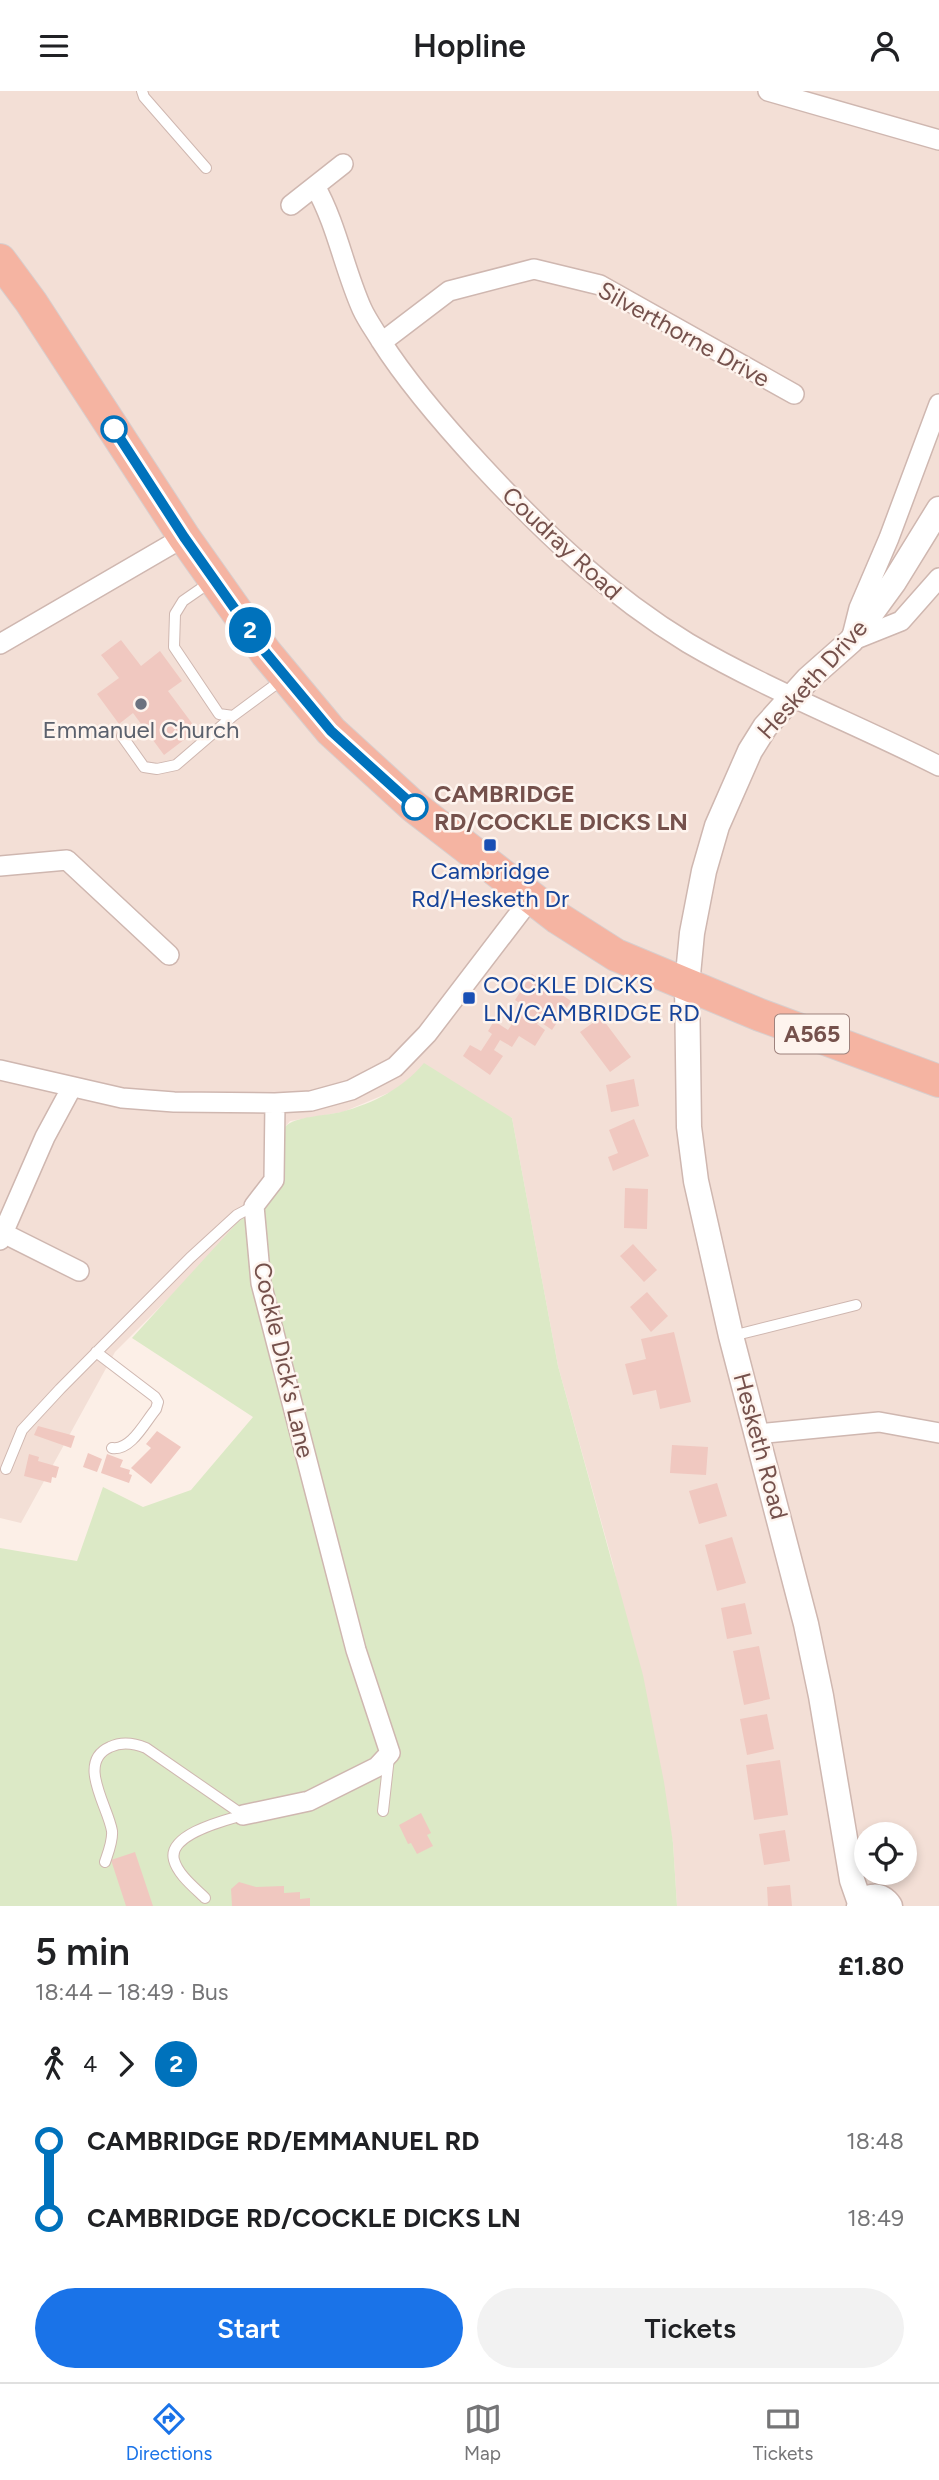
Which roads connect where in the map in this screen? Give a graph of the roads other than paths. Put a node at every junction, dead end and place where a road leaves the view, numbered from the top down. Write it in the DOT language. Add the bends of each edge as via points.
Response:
graph roads {
  1 [pos="142,91"];
  2 [pos="768,91"];
  3 [pos="939,140"];
  4 [pos="343,164"];
  5 [pos="206,168"];
  6 [pos="315,186"];
  7 [pos="290,205"];
  8 [pos="0,260"];
  9 [pos="382,342"];
  10 [pos="794,394"];
  11 [pos="939,404"];
  12 [pos="939,509"];
  13 [pos="184,537"];
  14 [pos="939,578"];
  15 [pos="214,579"];
  16 [pos="851,641"];
  17 [pos="0,644"];
  18 [pos="286,677"];
  19 [pos="791,698"];
  20 [pos="233,716"];
  21 [pos="122,736"];
  22 [pos="939,767"];
  23 [pos="0,866"];
  24 [pos="531,898"];
  25 [pos="169,956"];
  26 [pos="687,985"];
  27 [pos="0,1070"];
  28 [pos="939,1081"];
  29 [pos="72,1087"];
  30 [pos="275,1104"];
  31 [pos="254,1206"];
  32 [pos="2,1236"];
  33 [pos="79,1271"];
  34 [pos="856,1305"];
  35 [pos="731,1336"];
  36 [pos="96,1352"];
  37 [pos="939,1433"];
  38 [pos="757,1434"];
  39 [pos="111,1448"];
  40 [pos="6,1469"];
  41 [pos="390,1753"];
  42 [pos="383,1811"];
  43 [pos="243,1815"];
  44 [pos="105,1862"];
  45 [pos="205,1898"];
  46 [pos="860,1905"];
  47 [pos="890,1906"];
  1 -- 5 [label="lane"];
  2 -- 3 [label="street"];
  4 -- 6 [label="street"];
  6 -- 7 [label="street"];
  6 -- 9 [label="street, Coudray Road" via="327,206 362,310"];
  8 -- 13 [label="highway, A565"];
  9 -- 10 [label="street, Silverthorne Drive" via="449,291 534,269 600,285"];
  9 -- 19 [label="street, Coudray Road" via="404,375 506,492 627,604"];
  11 -- 16 [label="street" via="859,608"];
  12 -- 16 [label="street, Hesketh Drive"];
  13 -- 15 [label="highway, A565"];
  13 -- 17 [label="street"];
  14 -- 16 [label="street" via="901,621"];
  15 -- 18 [label="highway, A565"];
  15 -- 20 [label="lane" via="183,601 176,614 174,647 219,714"];
  16 -- 19 [label="street, Hesketh Drive"];
  18 -- 20 [label="lane"];
  18 -- 24 [label="highway, A565" via="331,731 413,806"];
  19 -- 22 [label="street, Coudray Road"];
  19 -- 26 [label="street, Hesketh Drive" via="750,751 717,826 692,933"];
  20 -- 21 [label="lane" via="176,765 158,769 144,767"];
  23 -- 25 [label="street" via="67,860"];
  24 -- 26 [label="highway, A565" via="616,955"];
  24 -- 30 [label="street" via="395,1067 351,1090 311,1101"];
  26 -- 28 [label="highway, A565"];
  26 -- 35 [label="street, Hesketh Road" via="689,1126 696,1181"];
  27 -- 29 [label="street"];
  29 -- 30 [label="street" via="135,1099"];
  29 -- 32 [label="street"];
  30 -- 31 [label="street" via="274,1180"];
  31 -- 36 [label="lane" via="237,1215 190,1258"];
  31 -- 41 [label="street, Cockle Dick's Lane" via="261,1283 356,1650"];
  32 -- 33 [label="street"];
  34 -- 35 [label="lane"];
  35 -- 38 [label="street, Hesketh Road"];
  36 -- 39 [label="lane" via="158,1402 127,1445"];
  36 -- 40 [label="lane" via="22,1430"];
  37 -- 38 [label="street" via="879,1422"];
  38 -- 46 [label="street, Hesketh Road" via="806,1624"];
  41 -- 42 [label="lane"];
  41 -- 43 [label="street" via="377,1767 309,1801"];
  43 -- 44 [label="lane" via="146,1748 112,1745 98,1756 94,1770 112,1830"];
  43 -- 45 [label="lane" via="200,1829 175,1850 179,1870"];
  46 -- 47 [label="street" via="876,1896"];
}
